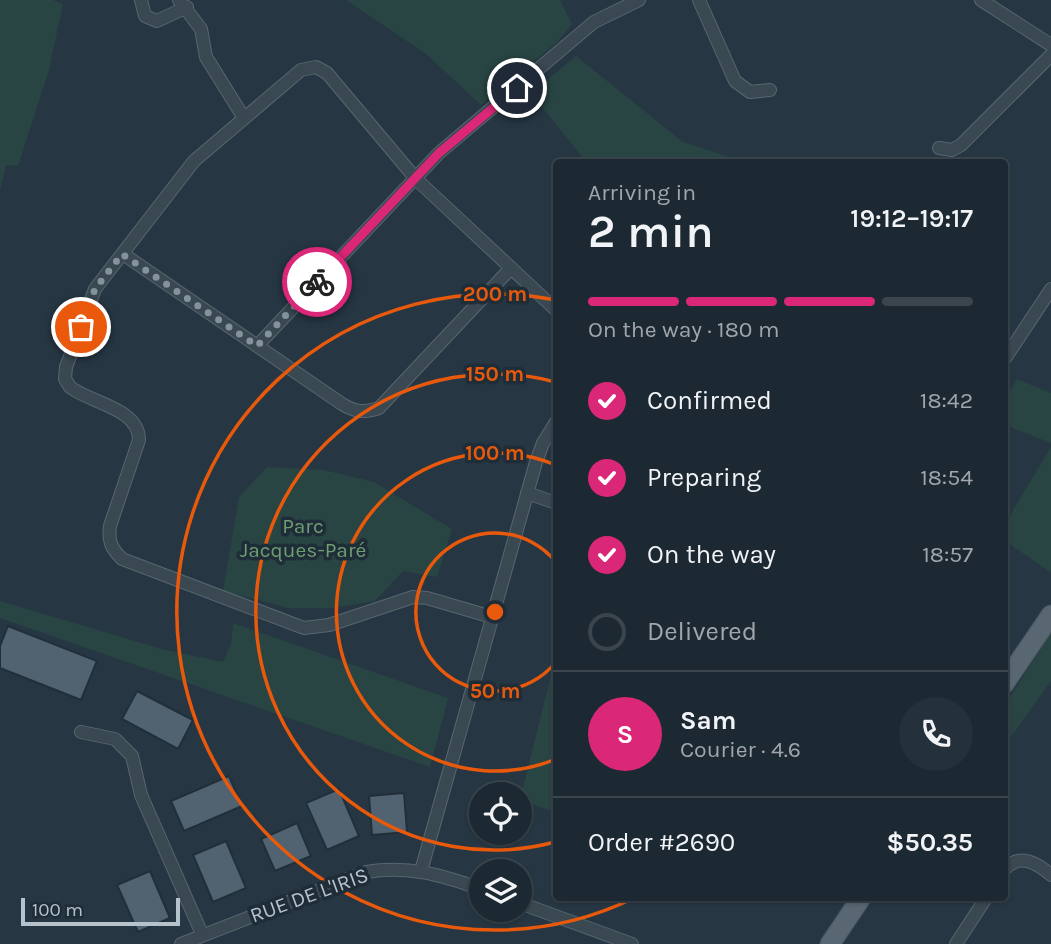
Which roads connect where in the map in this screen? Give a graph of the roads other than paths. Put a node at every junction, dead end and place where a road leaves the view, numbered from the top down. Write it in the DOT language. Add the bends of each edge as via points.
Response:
graph roads {
  1 [pos="141,0"];
  2 [pos="639,0"];
  3 [pos="699,0"];
  4 [pos="981,0"];
  5 [pos="183,4"];
  6 [pos="1051,45"];
  7 [pos="1051,55"];
  8 [pos="770,90"];
  9 [pos="244,118"];
  10 [pos="939,148"];
  11 [pos="416,179"];
  12 [pos="122,254"];
  13 [pos="511,268"];
  14 [pos="1051,289"];
  15 [pos="553,307"];
  16 [pos="257,346"];
  17 [pos="1008,354"];
  18 [pos="553,427"];
  19 [pos="527,493"];
  20 [pos="553,502"];
  21 [pos="1051,615"];
  22 [pos="492,617"];
  23 [pos="1008,678"];
  24 [pos="80,732"];
  25 [pos="1008,865"];
  26 [pos="421,871"];
  27 [pos="1051,874"];
  28 [pos="469,885"];
  29 [pos="859,901"];
  30 [pos="984,901"];
  31 [pos="532,907"];
  32 [pos="202,934"];
  33 [pos="181,944"];
  34 [pos="632,944"];
  35 [pos="830,944"];
  36 [pos="956,944"];
  1 -- 5 [label="street" via="145,16 157,21"];
  2 -- 11 [label="street" via="594,23 439,153"];
  3 -- 8 [label="street" via="735,81 750,92"];
  4 -- 6 [label="street"];
  5 -- 9 [label="street" via="201,29 210,66"];
  7 -- 10 [label="street" via="961,145 952,150"];
  9 -- 11 [label="street" via="301,70 316,67 327,73"];
  9 -- 12 [label="street" via="194,161"];
  11 -- 13 [label="street"];
  11 -- 16 [label="street"];
  12 -- 16 [label="street"];
  12 -- 22 [label="street" via="95,289 65,379 80,394 132,418 139,427 108,538 122,559 304,628 329,625 413,597"];
  13 -- 15 [label="street"];
  13 -- 16 [label="street" via="379,408 354,411"];
  14 -- 17 [label="street"];
  18 -- 19 [label="street"];
  19 -- 20 [label="street"];
  19 -- 22 [label="street"];
  21 -- 23 [label="main road"];
  22 -- 26 [label="street"];
  24 -- 32 [label="street" via="115,739 132,756 141,794"];
  25 -- 27 [label="street" via="1025,860"];
  26 -- 28 [label="street, RUE DE L'IRIS"];
  26 -- 32 [label="street, RUE DE L'IRIS" via="366,872"];
  29 -- 35 [label="main road"];
  30 -- 36 [label="street"];
  31 -- 34 [label="street"];
  32 -- 33 [label="street, RUE DE L'IRIS"];
}
